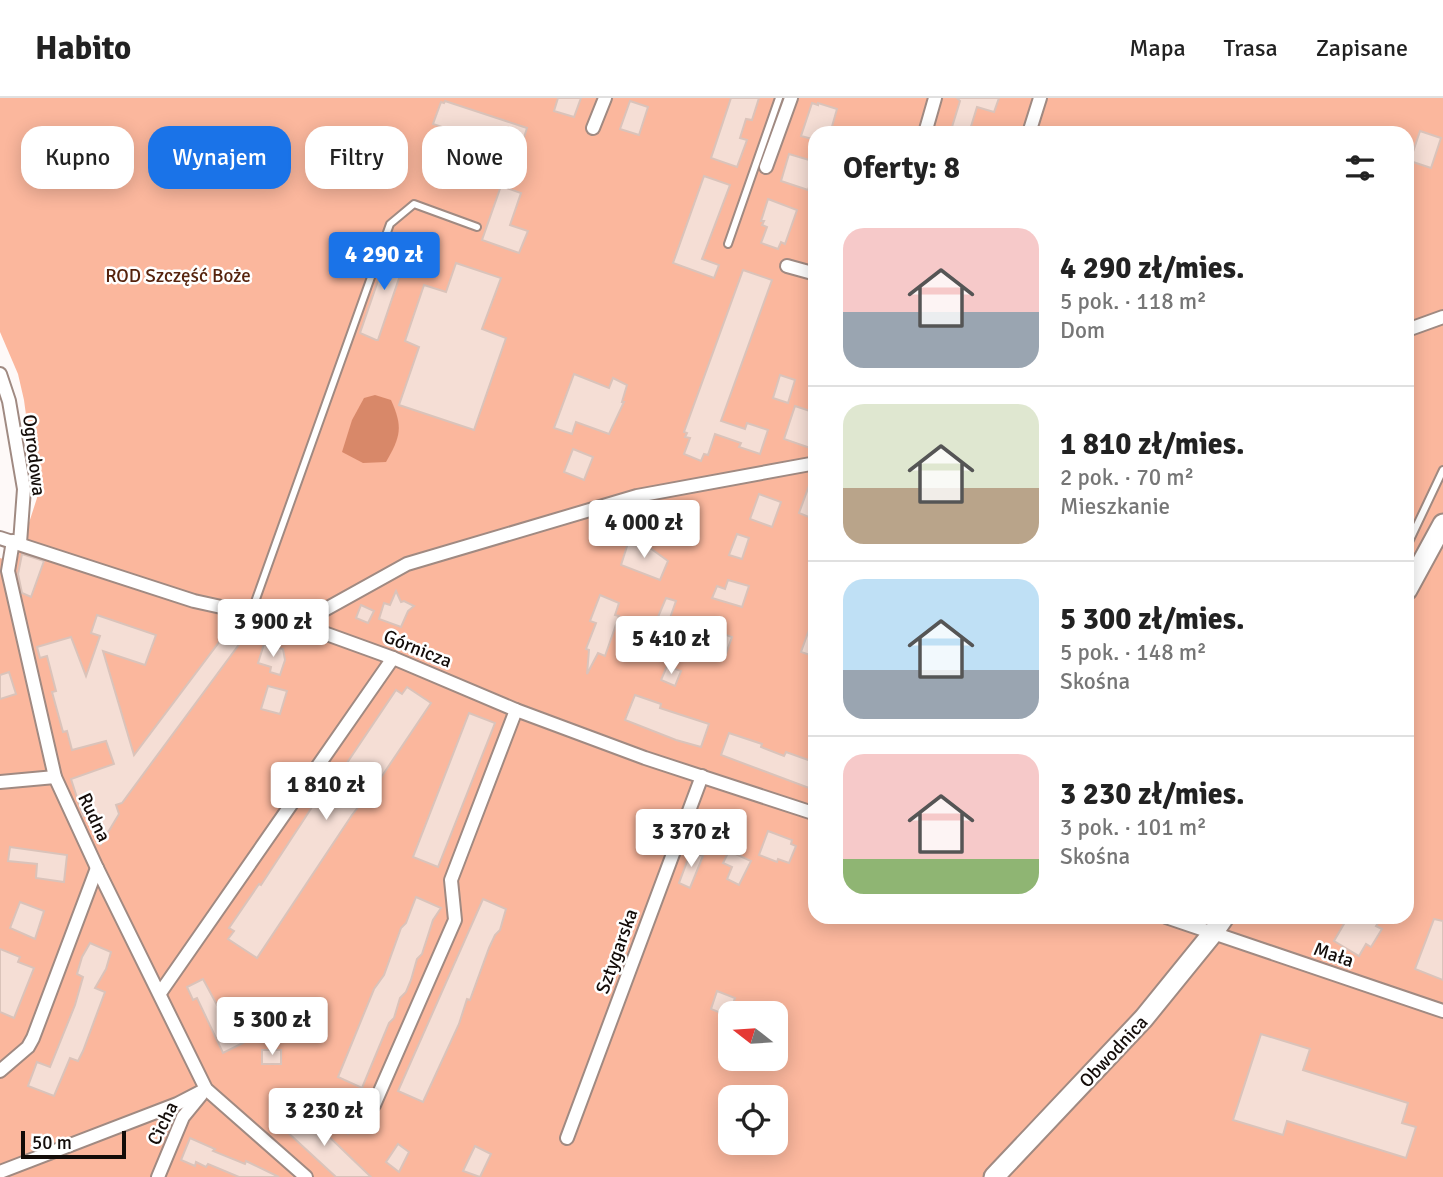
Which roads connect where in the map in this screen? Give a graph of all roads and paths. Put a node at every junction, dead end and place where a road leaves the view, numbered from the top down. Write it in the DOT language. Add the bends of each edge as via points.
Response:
graph roads {
  1 [pos="604,98"];
  2 [pos="779,98"];
  3 [pos="791,98"];
  4 [pos="935,98"];
  5 [pos="1040,98"];
  6 [pos="927,126"];
  7 [pos="1031,126"];
  8 [pos="593,128"];
  9 [pos="766,167"];
  10 [pos="477,227"];
  11 [pos="728,244"];
  12 [pos="788,266"];
  13 [pos="808,272"];
  14 [pos="1443,317"];
  15 [pos="1414,327"];
  16 [pos="0,374"];
  17 [pos="808,464"];
  18 [pos="1443,470"];
  19 [pos="1443,524"];
  20 [pos="1414,532"];
  21 [pos="0,538"];
  22 [pos="17,542"];
  23 [pos="1414,577"];
  24 [pos="251,613"];
  25 [pos="299,624"];
  26 [pos="393,658"];
  27 [pos="516,709"];
  28 [pos="702,776"];
  29 [pos="55,777"];
  30 [pos="0,782"];
  31 [pos="808,811"];
  32 [pos="97,868"];
  33 [pos="1218,925"];
  34 [pos="160,993"];
  35 [pos="1443,1012"];
  36 [pos="0,1071"];
  37 [pos="206,1089"];
  38 [pos="374,1105"];
  39 [pos="567,1138"];
  40 [pos="0,1172"];
  41 [pos="158,1177"];
  42 [pos="306,1177"];
  43 [pos="994,1177"];
  1 -- 8 [label="street"];
  2 -- 11 [label="lane"];
  3 -- 9 [label="street"];
  4 -- 6 [label="street"];
  5 -- 7 [label="street"];
  10 -- 24 [label="lane" via="414,204 390,224"];
  12 -- 13 [label="street"];
  14 -- 15 [label="street"];
  16 -- 22 [label="street, Ogrodowa" via="24,489"];
  17 -- 25 [label="street" via="637,496 407,564"];
  18 -- 20 [label="lane"];
  19 -- 23 [label="highway"];
  21 -- 22 [label="street, Górnicza"];
  22 -- 24 [label="street, Górnicza" via="194,601"];
  22 -- 29 [label="street, Rudna" via="8,571"];
  24 -- 25 [label="street, Górnicza"];
  25 -- 26 [label="street, Górnicza"];
  26 -- 27 [label="street, Górnicza"];
  26 -- 34 [label="street"];
  27 -- 28 [label="street, Górnicza"];
  27 -- 38 [label="street" via="451,880 455,920"];
  28 -- 31 [label="street, Górnicza"];
  28 -- 39 [label="street, Sztygarska"];
  29 -- 30 [label="street"];
  29 -- 32 [label="street, Rudna"];
  32 -- 34 [label="street, Rudna"];
  32 -- 36 [label="street" via="33,1038"];
  33 -- 35 [label="street, Mała"];
  33 -- 43 [label="highway, Obwodnica" via="1144,1018"];
  34 -- 37 [label="street, Rudna"];
  37 -- 40 [label="street"];
  37 -- 41 [label="street, Cicha" via="183,1117"];
  37 -- 42 [label="street"];
}
